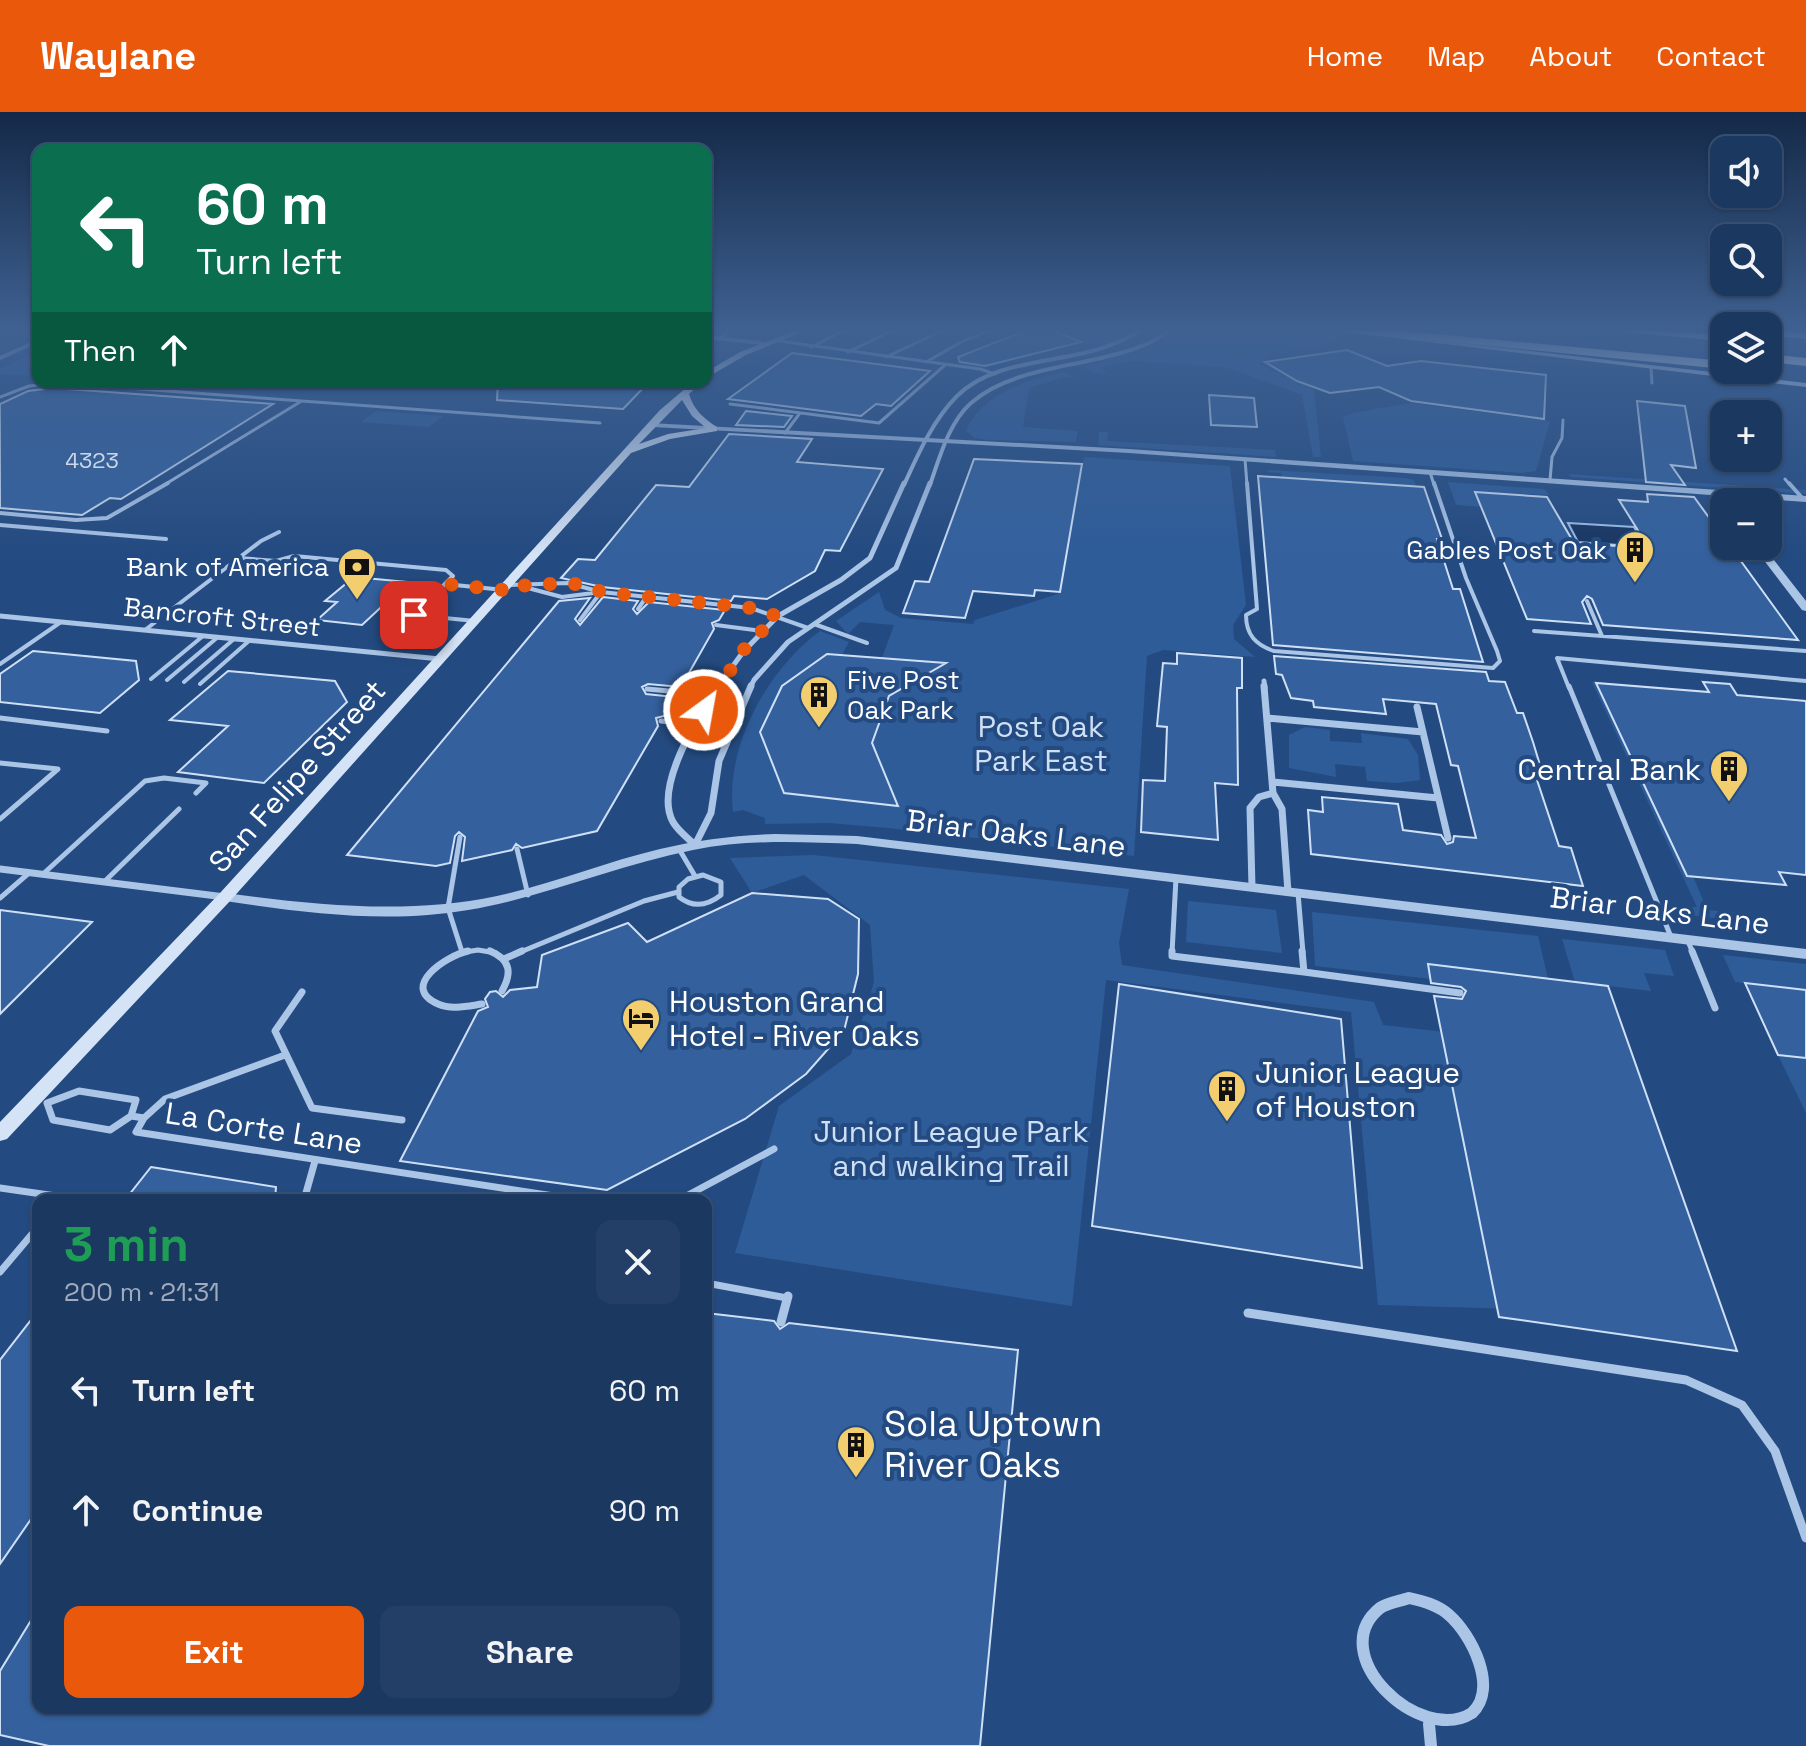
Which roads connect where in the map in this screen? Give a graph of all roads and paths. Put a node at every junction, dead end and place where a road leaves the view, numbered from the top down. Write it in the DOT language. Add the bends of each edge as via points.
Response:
graph roads {
  1 [pos="296,404"];
  2 [pos="332,404"];
  3 [pos="673,404"];
  4 [pos="688,404"];
  5 [pos="732,404"];
  6 [pos="900,404"];
  7 [pos="951,404"];
  8 [pos="969,404"];
  9 [pos="800,413"];
  10 [pos="1563,420"];
  11 [pos="600,423"];
  12 [pos="653,425"];
  13 [pos="714,429"];
  14 [pos="785,433"];
  15 [pos="925,442"];
  16 [pos="945,443"];
  17 [pos="630,450"];
  18 [pos="1245,459"];
  19 [pos="1430,472"];
  20 [pos="1785,479"];
  21 [pos="1550,480"];
  22 [pos="1710,492"];
  23 [pos="1782,497"];
  24 [pos="1804,499"];
  25 [pos="0,513"];
  26 [pos="0,525"];
  27 [pos="279,532"];
  28 [pos="166,539"];
  29 [pos="239,558"];
  30 [pos="1769,560"];
  31 [pos="445,584"];
  32 [pos="523,586"];
  33 [pos="507,588"];
  34 [pos="601,592"];
  35 [pos="647,596"];
  36 [pos="1587,601"];
  37 [pos="1806,608"];
  38 [pos="638,609"];
  39 [pos="0,616"];
  40 [pos="777,616"];
  41 [pos="580,620"];
  42 [pos="476,621"];
  43 [pos="61,622"];
  44 [pos="716,625"];
  45 [pos="811,626"];
  46 [pos="145,630"];
  47 [pos="762,631"];
  48 [pos="1534,631"];
  49 [pos="203,636"];
  50 [pos="1602,636"];
  51 [pos="218,637"];
  52 [pos="234,639"];
  53 [pos="250,640"];
  54 [pos="867,643"];
  55 [pos="1806,651"];
  56 [pos="440,659"];
  57 [pos="0,664"];
  58 [pos="151,679"];
  59 [pos="167,680"];
  60 [pos="1264,681"];
  61 [pos="1806,681"];
  62 [pos="184,682"];
  63 [pos="200,684"];
  64 [pos="647,689"];
  65 [pos="712,695"];
  66 [pos="1417,707"];
  67 [pos="0,718"];
  68 [pos="1268,718"];
  69 [pos="661,721"];
  70 [pos="696,725"];
  71 [pos="107,731"];
  72 [pos="1423,732"];
  73 [pos="0,763"];
  74 [pos="1273,782"];
  75 [pos="196,793"];
  76 [pos="1273,793"];
  77 [pos="1438,798"];
  78 [pos="179,809"];
  79 [pos="0,819"];
  80 [pos="460,837"];
  81 [pos="1448,838"];
  82 [pos="695,845"];
  83 [pos="517,849"];
  84 [pos="679,849"];
  85 [pos="0,869"];
  86 [pos="29,873"];
  87 [pos="43,874"];
  88 [pos="695,876"];
  89 [pos="1176,878"];
  90 [pos="104,882"];
  91 [pos="1252,887"];
  92 [pos="678,892"];
  93 [pos="1293,892"];
  94 [pos="528,895"];
  95 [pos="225,897"];
  96 [pos="0,898"];
  97 [pos="448,908"];
  98 [pos="1671,937"];
  99 [pos="1687,939"];
  100 [pos="462,952"];
  101 [pos="1806,954"];
  102 [pos="504,959"];
  103 [pos="1304,972"];
  104 [pos="502,991"];
  105 [pos="302,992"];
  106 [pos="1460,993"];
  107 [pos="482,1004"];
  108 [pos="1715,1008"];
  109 [pos="285,1055"];
  110 [pos="39,1102"];
  111 [pos="131,1116"];
  112 [pos="144,1118"];
  113 [pos="402,1120"];
  114 [pos="0,1134"];
  115 [pos="774,1149"];
  116 [pos="315,1161"];
  117 [pos="0,1188"];
  118 [pos="42,1194"];
  119 [pos="306,1194"];
  120 [pos="538,1194"];
  121 [pos="690,1194"];
  122 [pos="32,1234"];
  123 [pos="0,1272"];
  124 [pos="712,1284"];
  125 [pos="1248,1313"];
  126 [pos="781,1322"];
  127 [pos="1806,1538"];
  128 [pos="1429,1724"];
  129 [pos="1431,1746"];
  1 -- 25 [label="lane" via="107,518"];
  2 -- 11 [label="lane"];
  3 -- 12 [label="main road, San Felipe Street"];
  4 -- 13 [label="main road"];
  5 -- 9 [label="lane"];
  6 -- 9 [label="lane" via="879,423"];
  7 -- 15 [label="street"];
  8 -- 16 [label="street"];
  9 -- 14 [label="lane"];
  10 -- 21 [label="lane"];
  12 -- 13 [label="street"];
  12 -- 17 [label="main road, San Felipe Street"];
  13 -- 14 [label="street"];
  13 -- 17 [label="main road"];
  14 -- 15 [label="street"];
  15 -- 16 [label="street"];
  15 -- 40 [label="street" via="869,560"];
  16 -- 18 [label="street"];
  16 -- 45 [label="street" via="896,568"];
  17 -- 33 [label="main road, San Felipe Street"];
  18 -- 19 [label="street"];
  18 -- 19 [label="lane" via="1257,609 1246,615 1245,622 1259,646 1493,668 1500,661 1497,651"];
  19 -- 21 [label="street"];
  20 -- 24 [label="lane"];
  21 -- 22 [label="street"];
  23 -- 24 [label="street"];
  26 -- 28 [label="lane"];
  27 -- 29 [label="lane"];
  29 -- 31 [label="lane" via="276,561 294,556 446,570 453,576"];
  29 -- 46 [label="lane"];
  30 -- 37 [label="street"];
  31 -- 33 [label="lane"];
  31 -- 42 [label="lane" via="414,615"];
  32 -- 33 [label="lane"];
  32 -- 34 [label="lane" via="551,583"];
  32 -- 34 [label="lane" via="541,594 584,598"];
  33 -- 42 [label="main road, San Felipe Street"];
  34 -- 35 [label="lane"];
  34 -- 41 [label="lane"];
  35 -- 38 [label="lane"];
  35 -- 40 [label="lane"];
  36 -- 50 [label="lane"];
  39 -- 43 [label="street, Bancroft Street"];
  40 -- 45 [label="lane"];
  40 -- 47 [label="street"];
  42 -- 56 [label="main road, San Felipe Street"];
  43 -- 46 [label="street, Bancroft Street"];
  43 -- 57 [label="lane"];
  44 -- 47 [label="lane"];
  45 -- 54 [label="lane"];
  45 -- 82 [label="street" via="788,642 743,699 719,761 707,827"];
  46 -- 49 [label="street, Bancroft Street"];
  47 -- 65 [label="street"];
  48 -- 50 [label="lane"];
  49 -- 51 [label="street, Bancroft Street"];
  49 -- 58 [label="lane"];
  50 -- 55 [label="lane"];
  51 -- 52 [label="street, Bancroft Street"];
  51 -- 59 [label="lane"];
  52 -- 53 [label="street, Bancroft Street"];
  52 -- 62 [label="lane"];
  53 -- 56 [label="street, Bancroft Street"];
  53 -- 63 [label="lane"];
  56 -- 95 [label="main road, San Felipe Street"];
  60 -- 68 [label="street"];
  61 -- 98 [label="lane" via="1557,658"];
  64 -- 65 [label="lane"];
  65 -- 70 [label="street"];
  66 -- 72 [label="street"];
  67 -- 71 [label="lane"];
  68 -- 72 [label="street"];
  68 -- 74 [label="street"];
  69 -- 70 [label="lane"];
  70 -- 82 [label="street" via="676,760 670,796 671,818"];
  72 -- 77 [label="street"];
  73 -- 79 [label="lane" via="58,769"];
  74 -- 76 [label="street"];
  74 -- 77 [label="street"];
  75 -- 87 [label="lane" via="206,783 145,781"];
  76 -- 91 [label="street" via="1259,797 1250,808"];
  76 -- 93 [label="street" via="1282,809"];
  77 -- 81 [label="street"];
  78 -- 90 [label="lane"];
  80 -- 97 [label="lane"];
  82 -- 84 [label="street, Briar Oaks Lane"];
  82 -- 89 [label="street, Briar Oaks Lane" via="782,837 857,840"];
  83 -- 94 [label="lane"];
  84 -- 88 [label="lane"];
  84 -- 94 [label="street, Briar Oaks Lane"];
  85 -- 86 [label="street"];
  86 -- 87 [label="street"];
  86 -- 96 [label="lane"];
  87 -- 90 [label="street"];
  88 -- 92 [label="lane"];
  88 -- 92 [label="lane" via="717,878 723,886 721,895 696,905 683,901"];
  89 -- 91 [label="street, Briar Oaks Lane"];
  89 -- 103 [label="lane" via="1172,956"];
  90 -- 95 [label="street"];
  91 -- 93 [label="street, Briar Oaks Lane"];
  92 -- 102 [label="lane"];
  93 -- 98 [label="street, Briar Oaks Lane"];
  93 -- 103 [label="lane"];
  94 -- 97 [label="street, Briar Oaks Lane"];
  95 -- 97 [label="street, Briar Oaks Lane" via="333,912"];
  95 -- 110 [label="main road, San Felipe Street"];
  97 -- 100 [label="lane"];
  98 -- 99 [label="street, Briar Oaks Lane"];
  99 -- 101 [label="street, Briar Oaks Lane"];
  99 -- 108 [label="lane"];
  100 -- 102 [label="lane" via="489,951"];
  100 -- 107 [label="lane" via="438,963 423,991 428,1000 450,1009"];
  102 -- 104 [label="lane" via="510,977"];
  103 -- 106 [label="lane"];
  105 -- 109 [label="lane" via="275,1031"];
  109 -- 112 [label="lane" via="165,1099"];
  109 -- 113 [label="lane" via="312,1108"];
  110 -- 111 [label="lane, La Corte Lane" via="53,1120 110,1130"];
  110 -- 111 [label="lane" via="79,1091 136,1100"];
  110 -- 114 [label="main road, San Felipe Street"];
  111 -- 112 [label="lane"];
  112 -- 116 [label="lane, La Corte Lane" via="136,1132"];
  115 -- 121 [label="lane"];
  116 -- 119 [label="lane"];
  116 -- 120 [label="lane, La Corte Lane"];
  117 -- 118 [label="lane"];
  122 -- 123 [label="lane"];
  124 -- 126 [label="lane" via="788,1296"];
  125 -- 127 [label="lane" via="1686,1380 1742,1405 1775,1451"];
  128 -- 128 [label="street" via="1464,1720 1476,1707 1483,1690 1480,1661 1464,1630 1448,1614 1409,1598 1391,1600 1376,1607 1366,1622 1365,1661 1389,1702"];
  128 -- 129 [label="street"];
}
